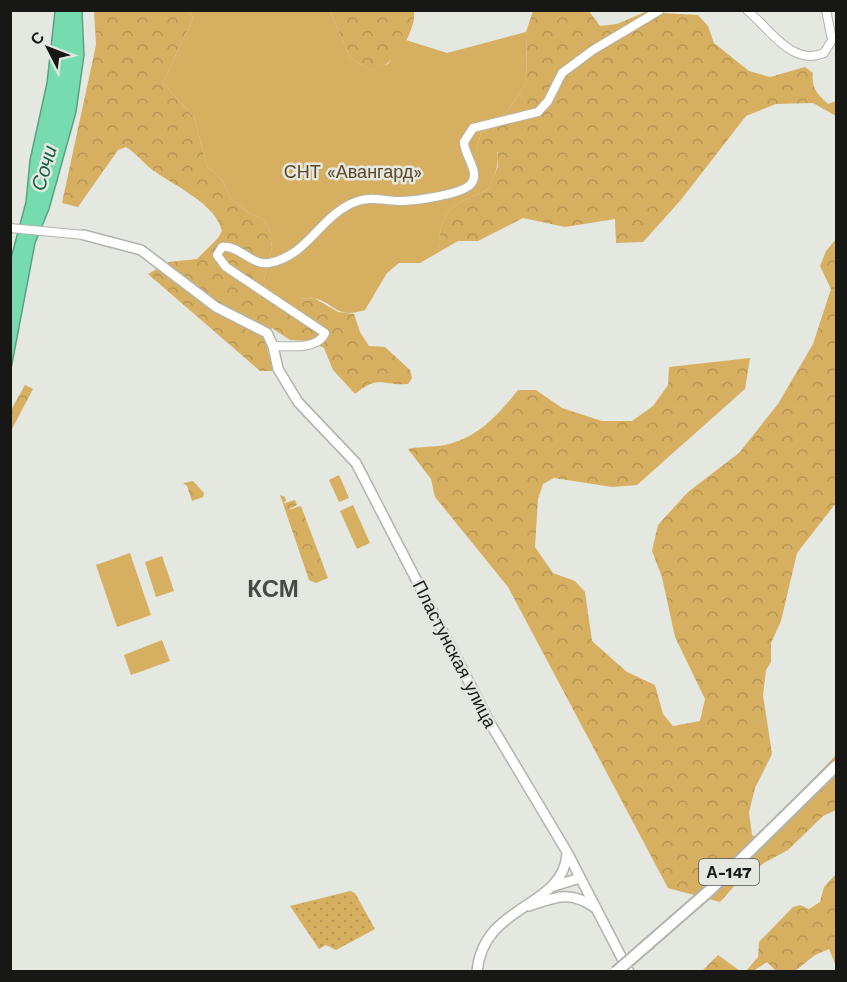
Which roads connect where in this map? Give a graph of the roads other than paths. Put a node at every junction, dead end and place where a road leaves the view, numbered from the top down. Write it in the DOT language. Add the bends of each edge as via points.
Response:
graph roads {
  1 [pos="660,10"];
  2 [pos="747,10"];
  3 [pos="826,10"];
  4 [pos="10,228"];
  5 [pos="84,235"];
  6 [pos="273,346"];
  7 [pos="837,766"];
  8 [pos="567,852"];
  9 [pos="580,878"];
  10 [pos="553,892"];
  11 [pos="597,909"];
  12 [pos="477,972"];
  13 [pos="616,972"];
  14 [pos="629,972"];
  1 -- 6 [label="street" via="562,73 548,101 537,112 470,131 464,146 474,172 472,183 456,191 414,199 359,200 328,218 301,249 271,262 257,261 229,246 222,247 217,255 226,267 324,333 314,344"];
  2 -- 3 [label="street" via="788,49 813,56 824,52 831,40"];
  4 -- 5 [label="street"];
  5 -- 6 [label="main road, Пластунская улица" via="141,250 216,307 260,327"];
  6 -- 8 [label="main road, Пластунская улица" via="278,369 298,402 356,463 490,723"];
  7 -- 13 [label="highway, А-147, bridge" via="710,890"];
  8 -- 9 [label="main road, Пластунская улица"];
  8 -- 10 [label="main road"];
  9 -- 10 [label="main road"];
  9 -- 11 [label="main road, Пластунская улица"];
  10 -- 11 [label="main road" via="577,897"];
  10 -- 12 [label="main road" via="499,923 482,945"];
  11 -- 14 [label="main road, Пластунская улица"];
}
